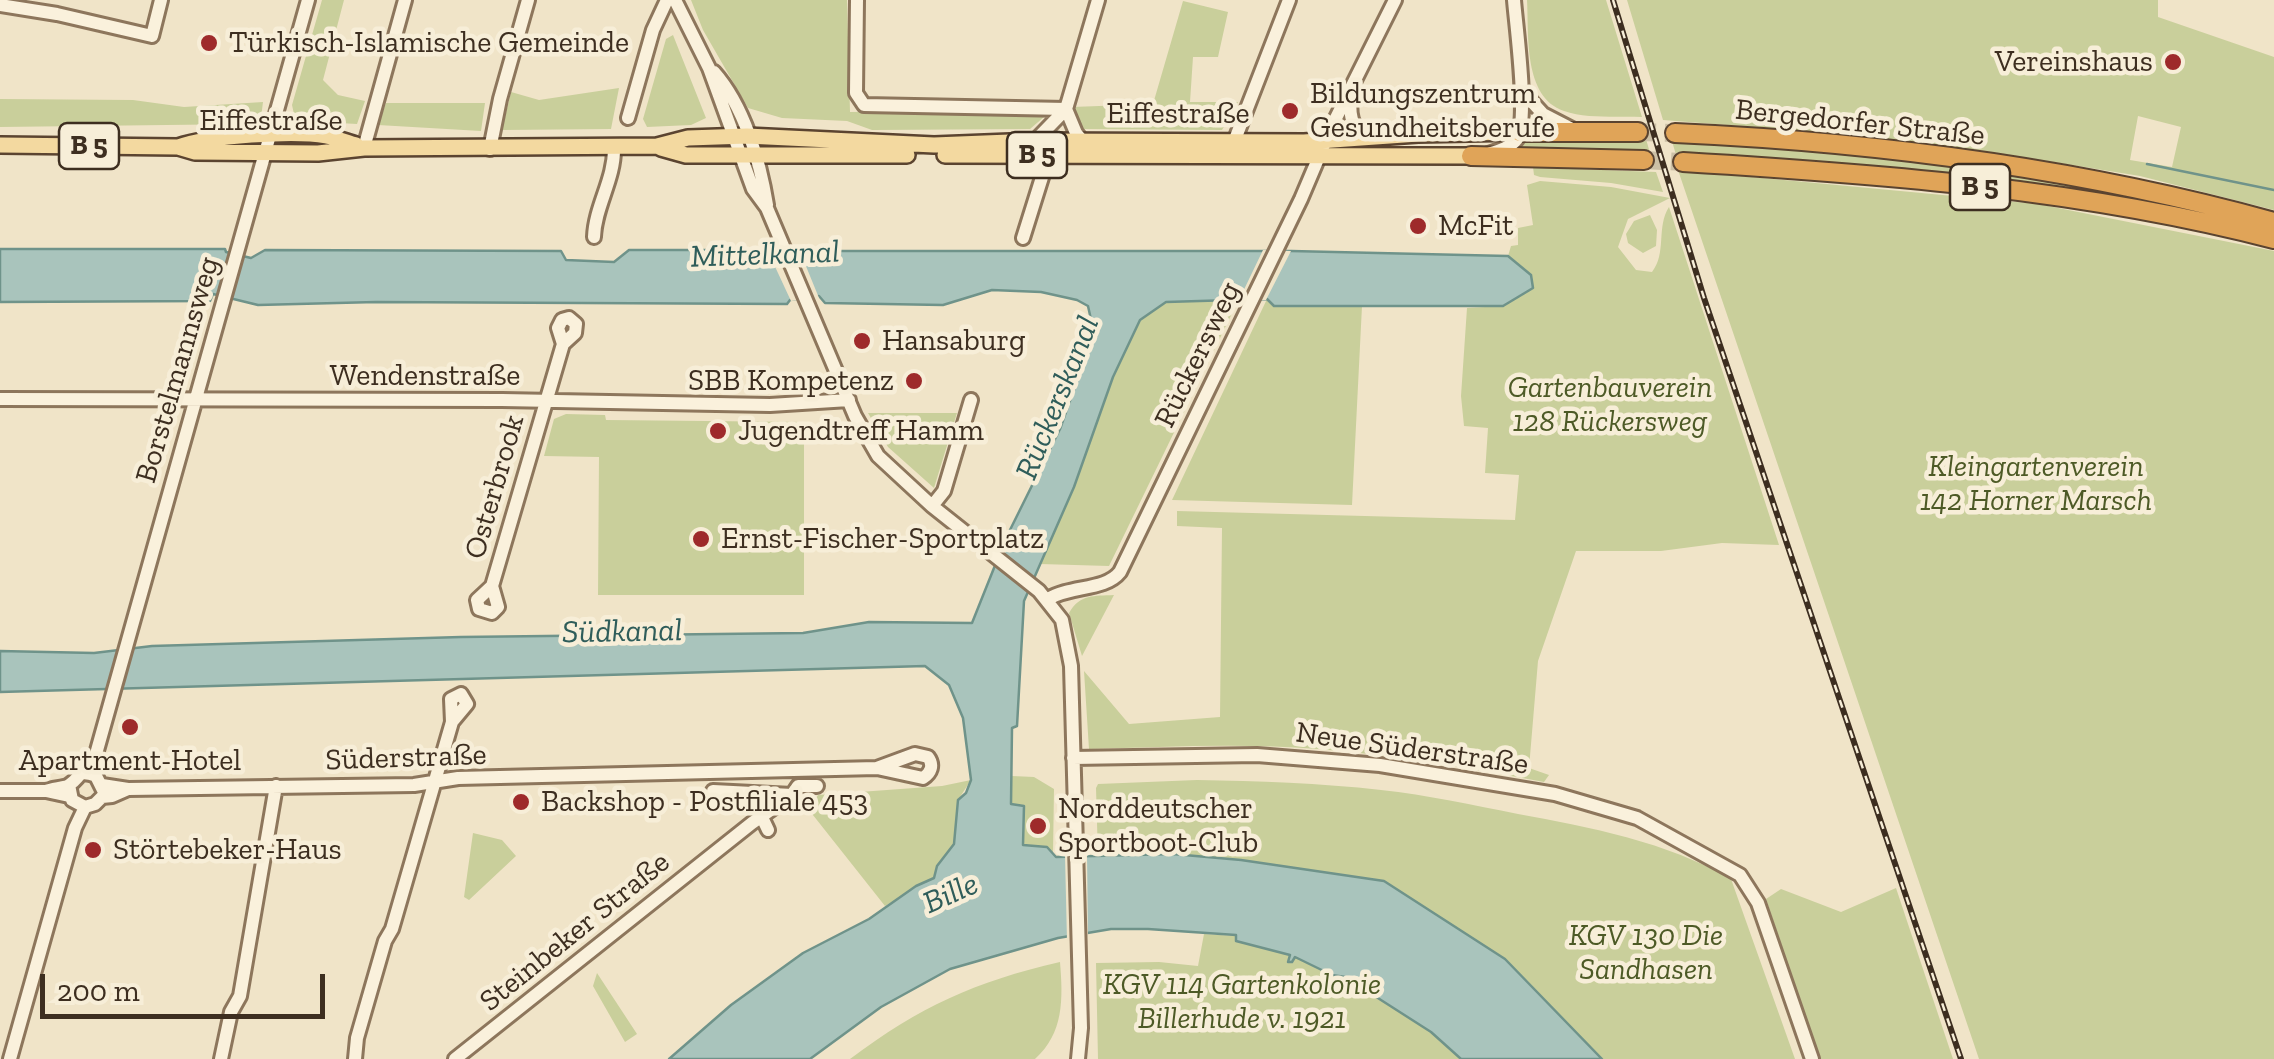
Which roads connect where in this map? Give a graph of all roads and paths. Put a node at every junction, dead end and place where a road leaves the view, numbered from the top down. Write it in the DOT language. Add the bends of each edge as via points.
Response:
graph roads {
  1 [pos="162,0"];
  2 [pos="308,0"];
  3 [pos="405,0"];
  4 [pos="528,0"];
  5 [pos="671,0"];
  6 [pos="857,0"];
  7 [pos="1098,0"];
  8 [pos="1288,0"];
  9 [pos="1395,0"];
  10 [pos="1514,0"];
  11 [pos="0,5"];
  12 [pos="1352,87"];
  13 [pos="1521,90"];
  14 [pos="1066,108"];
  15 [pos="628,118"];
  16 [pos="1520,132"];
  17 [pos="1576,132"];
  18 [pos="1638,132"];
  19 [pos="1675,133"];
  20 [pos="740,136"];
  21 [pos="1368,138"];
  22 [pos="1035,142"];
  23 [pos="1082,142"];
  24 [pos="1234,142"];
  25 [pos="269,144"];
  26 [pos="0,145"];
  27 [pos="656,146"];
  28 [pos="364,148"];
  29 [pos="614,148"];
  30 [pos="490,149"];
  31 [pos="1323,149"];
  32 [pos="747,154"];
  33 [pos="1049,155"];
  34 [pos="1104,155"];
  35 [pos="1471,156"];
  36 [pos="1644,160"];
  37 [pos="1683,162"];
  38 [pos="2274,222"];
  39 [pos="594,237"];
  40 [pos="1023,238"];
  41 [pos="2274,238"];
  42 [pos="563,344"];
  43 [pos="0,399"];
  44 [pos="850,400"];
  45 [pos="971,400"];
  46 [pos="196,401"];
  47 [pos="546,402"];
  48 [pos="932,506"];
  49 [pos="492,586"];
  50 [pos="1048,599"];
  51 [pos="452,722"];
  52 [pos="1073,758"];
  53 [pos="877,768"];
  54 [pos="435,782"];
  55 [pos="96,783"];
  56 [pos="276,786"];
  57 [pos="817,786"];
  58 [pos="743,787"];
  59 [pos="713,790"];
  60 [pos="796,790"];
  61 [pos="0,791"];
  62 [pos="75,798"];
  63 [pos="764,824"];
  64 [pos="10,1059"];
  65 [pos="222,1059"];
  66 [pos="355,1059"];
  67 [pos="455,1059"];
  68 [pos="1078,1059"];
  69 [pos="1812,1059"];
  1 -- 11 [label="street" via="152,36"];
  2 -- 25 [label="street, Borstelmannsweg"];
  3 -- 28 [label="street"];
  4 -- 30 [label="street"];
  5 -- 15 [label="street" via="653,30"];
  5 -- 20 [label="street" via="731,94"];
  6 -- 14 [label="street, Eiffestraße" via="860,102"];
  7 -- 14 [label="street"];
  8 -- 24 [label="street"];
  9 -- 12 [label="street, Rückersweg"];
  10 -- 13 [label="street"];
  12 -- 21 [label="street" via="1350,118"];
  12 -- 31 [label="street, Rückersweg"];
  13 -- 16 [label="street"];
  13 -- 17 [label="street" via="1543,114"];
  14 -- 22 [label="street"];
  14 -- 23 [label="street"];
  16 -- 17 [label="highway, B 5"];
  16 -- 21 [label="main road, Eiffestraße / B 5"];
  16 -- 35 [label="street" via="1507,147"];
  17 -- 18 [label="highway, B 5"];
  19 -- 38 [label="highway, Bergedorfer Straße / B 5" via="1952,158 2110,184"];
  20 -- 22 [label="main road, Eiffestraße / B 5" via="934,146"];
  20 -- 27 [label="main road, Eiffestraße / B 5"];
  20 -- 32 [label="street"];
  21 -- 31 [label="main road, Eiffestraße / B 5"];
  22 -- 23 [label="main road, Eiffestraße / B 5"];
  23 -- 24 [label="main road, Eiffestraße / B 5"];
  23 -- 34 [label="street"];
  24 -- 31 [label="main road, Eiffestraße / B 5"];
  25 -- 26 [label="main road, Eiffestraße / B 5" via="195,152 178,146"];
  25 -- 28 [label="main road, Eiffestraße / B 5" via="318,153"];
  25 -- 46 [label="street, Borstelmannsweg"];
  27 -- 29 [label="main road, Eiffestraße / B 5"];
  27 -- 32 [label="main road, Eiffestraße / B 5" via="686,155"];
  28 -- 30 [label="main road, Eiffestraße / B 5"];
  29 -- 30 [label="main road, Eiffestraße / B 5"];
  29 -- 39 [label="street"];
  31 -- 34 [label="main road, Eiffestraße / B 5"];
  31 -- 35 [label="main road, Eiffestraße / B 5"];
  31 -- 50 [label="street, Rückersweg" via="1120,572 1108,583"];
  32 -- 33 [label="main road, Eiffestraße / B 5"];
  32 -- 44 [label="street" via="753,189"];
  33 -- 34 [label="main road, Eiffestraße / B 5"];
  33 -- 40 [label="street"];
  35 -- 36 [label="highway, B 5"];
  37 -- 41 [label="highway, Bergedorfer Straße / B 5" via="1945,182 2110,205"];
  42 -- 47 [label="street, Osterbrook"];
  43 -- 46 [label="street, Wendenstraße"];
  44 -- 47 [label="street, Wendenstraße"];
  44 -- 48 [label="street" via="878,456"];
  45 -- 48 [label="street" via="944,490"];
  46 -- 47 [label="street, Wendenstraße"];
  46 -- 55 [label="street, Borstelmannsweg" via="96,754"];
  47 -- 49 [label="street, Osterbrook"];
  48 -- 50 [label="street"];
  50 -- 52 [label="street" via="1069,650"];
  51 -- 54 [label="street"];
  52 -- 68 [label="street"];
  52 -- 69 [label="street, Neue Süderstraße" via="1271,756 1448,774 1637,818 1740,875 1758,902"];
  53 -- 54 [label="street, Süderstraße"];
  54 -- 56 [label="street, Süderstraße"];
  54 -- 66 [label="street"];
  55 -- 56 [label="street, Süderstraße" via="112,796 128,789"];
  55 -- 62 [label="street, Süderstraße" via="95,804"];
  55 -- 62 [label="street, Süderstraße" via="76,776"];
  56 -- 65 [label="street" via="240,996"];
  57 -- 60 [label="street"];
  58 -- 59 [label="street"];
  58 -- 60 [label="street"];
  58 -- 63 [label="street"];
  60 -- 63 [label="street, Steinbeker Straße"];
  61 -- 62 [label="street, Süderstraße"];
  62 -- 64 [label="street" via="75,828"];
  63 -- 67 [label="street, Steinbeker Straße" via="747,827"];
}
